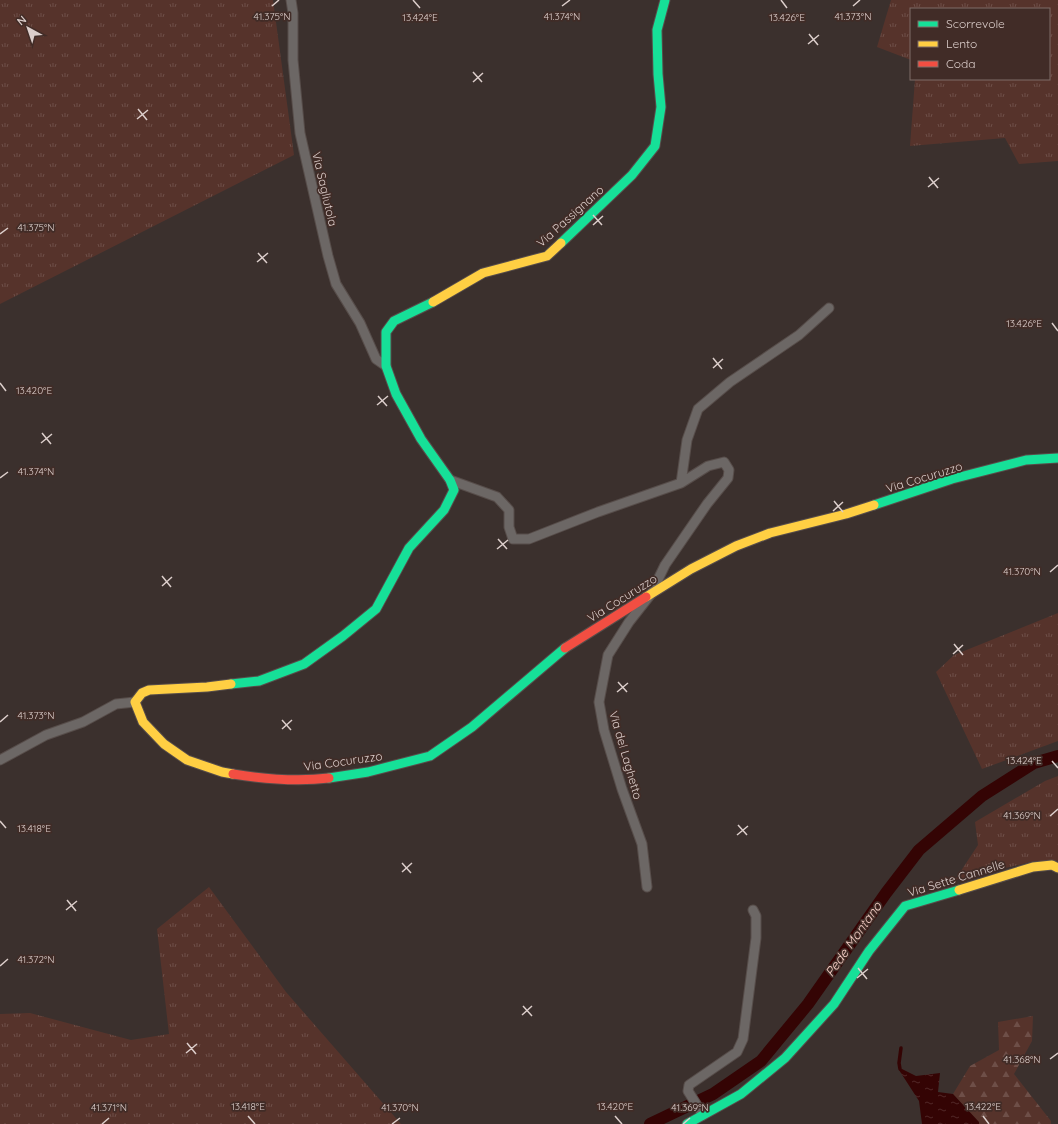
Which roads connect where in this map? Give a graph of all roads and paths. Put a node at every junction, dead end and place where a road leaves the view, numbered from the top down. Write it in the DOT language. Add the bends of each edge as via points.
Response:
graph roads {
  1 [pos="291,0"];
  2 [pos="665,0"];
  3 [pos="828,308"];
  4 [pos="386,366"];
  5 [pos="1058,458"];
  6 [pos="450,480"];
  7 [pos="680,483"];
  8 [pos="651,594"];
  9 [pos="135,702"];
  10 [pos="0,760"];
  11 [pos="1058,868"];
  12 [pos="647,887"];
  13 [pos="754,910"];
  14 [pos="704,1112"];
  15 [pos="687,1124"];
  1 -- 4 [label="street, Via Sagliutola" via="294,13 293,60 300,133 328,256 336,284 360,323 376,359"];
  2 -- 4 [label="street, Via Passignano" via="658,30 661,107 655,146 632,175 547,256 483,273 394,321 386,332"];
  3 -- 7 [label="street" via="799,335 730,382 698,409 687,440"];
  4 -- 6 [label="street" via="396,394 421,439"];
  5 -- 8 [label="street, Via Cocuruzzo" via="1026,460 952,479 846,514 770,534 736,546 690,569"];
  6 -- 7 [label="street" via="497,497 509,510 509,527 513,539 529,540"];
  6 -- 9 [label="street" via="454,490 444,510 409,548 376,609 344,636 304,664 259,681 149,690 142,693"];
  7 -- 8 [label="street" via="708,466 724,462 729,470 728,478 665,565"];
  8 -- 9 [label="street, Via Cocuruzzo" via="564,648 472,727 430,756 368,772 313,780 261,778 222,772 187,760 164,744 143,722"];
  8 -- 12 [label="street, Via del Laghetto" via="608,655 599,702 604,730 642,844"];
  9 -- 10 [label="street" via="116,704 83,722 46,735"];
  11 -- 14 [label="street, Via Sette Cannelle" via="1052,865 1033,867 904,906 869,951 834,1004 785,1058 741,1094"];
  13 -- 14 [label="street" via="756,938 743,1039 737,1052 689,1085 688,1091"];
  14 -- 15 [label="street"];
}
